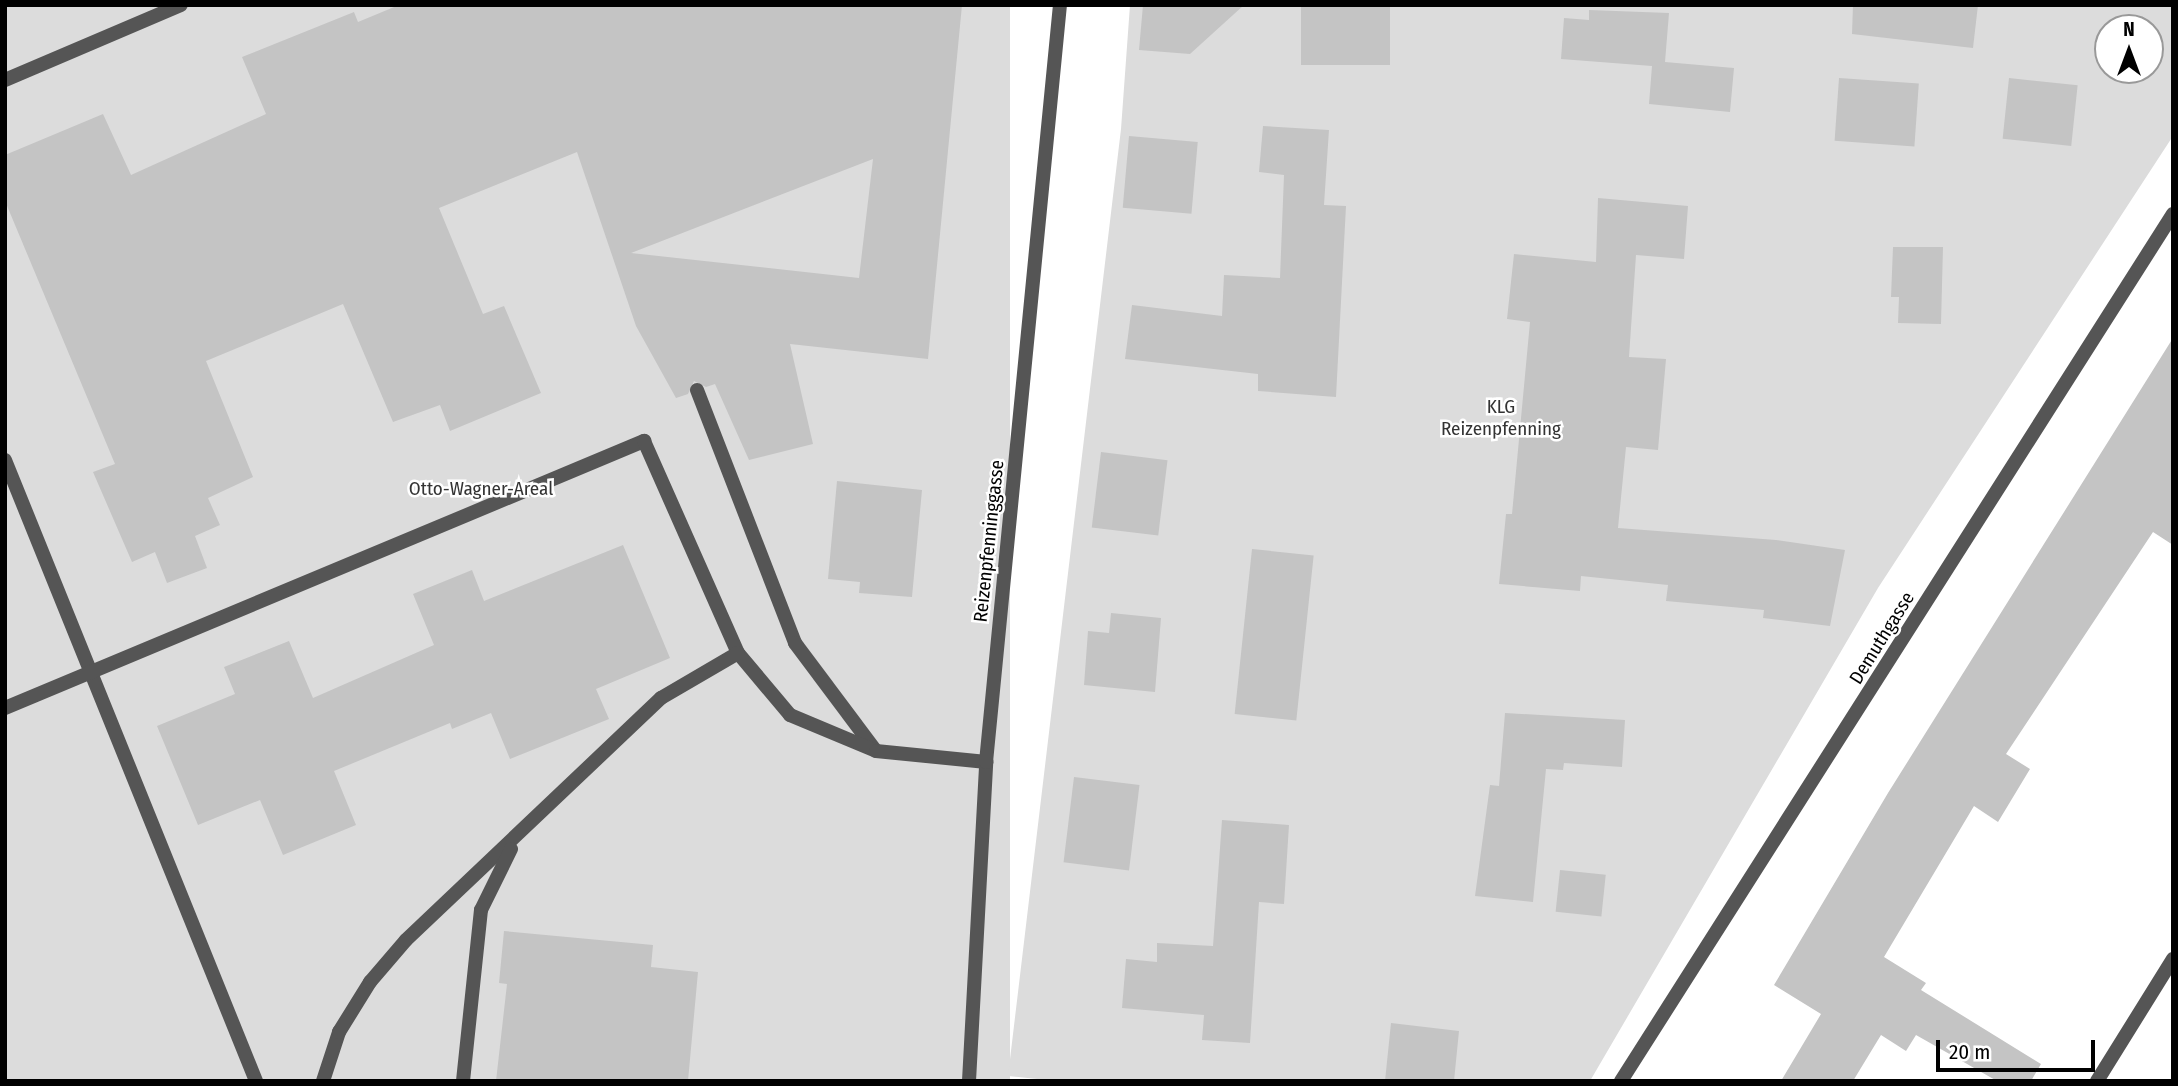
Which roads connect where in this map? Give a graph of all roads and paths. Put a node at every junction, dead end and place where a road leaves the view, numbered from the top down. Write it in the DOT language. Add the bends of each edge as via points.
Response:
graph roads {
  1 [pos="181,5"];
  2 [pos="1060,5"];
  3 [pos="5,80"];
  4 [pos="2173,214"];
  5 [pos="697,390"];
  6 [pos="5,460"];
  7 [pos="738,653"];
  8 [pos="91,673"];
  9 [pos="5,708"];
  10 [pos="876,751"];
  11 [pos="986,762"];
  12 [pos="515,841"];
  13 [pos="2173,959"];
  14 [pos="256,1081"];
  15 [pos="323,1081"];
  16 [pos="463,1081"];
  17 [pos="969,1081"];
  18 [pos="1621,1081"];
  19 [pos="2097,1081"];
  1 -- 3 [label="street"];
  2 -- 11 [label="street, Reizenpfenninggasse"];
  4 -- 18 [label="street, Demuthgasse"];
  5 -- 10 [label="street" via="795,642"];
  6 -- 8 [label="street"];
  7 -- 8 [label="street" via="644,441"];
  7 -- 10 [label="street" via="790,715"];
  7 -- 12 [label="street" via="660,698"];
  8 -- 9 [label="street"];
  8 -- 14 [label="street"];
  10 -- 11 [label="street"];
  11 -- 17 [label="street, Reizenpfenninggasse"];
  12 -- 15 [label="street" via="406,940 370,982 340,1032"];
  12 -- 16 [label="street" via="481,910"];
  13 -- 19 [label="street"];
}
